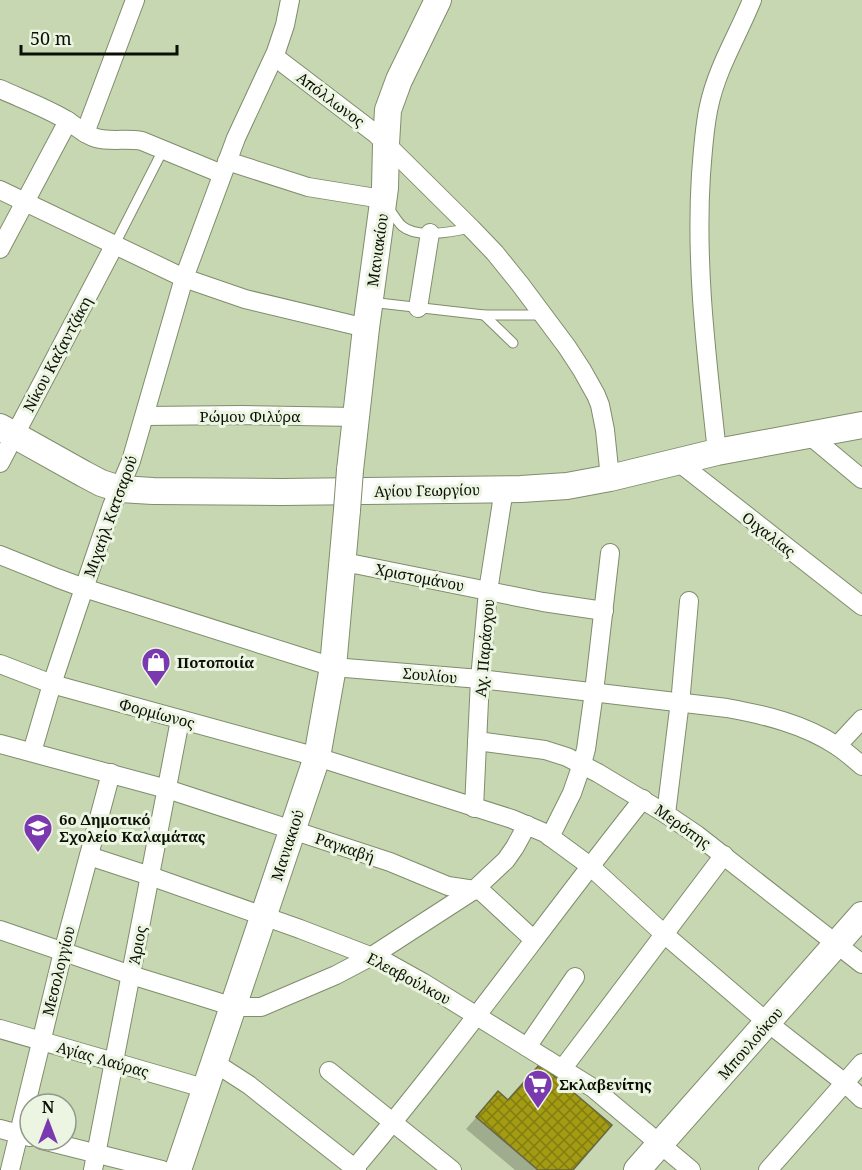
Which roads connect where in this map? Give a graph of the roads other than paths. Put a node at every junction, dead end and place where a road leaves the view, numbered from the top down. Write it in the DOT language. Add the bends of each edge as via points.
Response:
graph roads {
  1 [pos="135,0"];
  2 [pos="290,0"];
  3 [pos="438,0"];
  4 [pos="752,0"];
  5 [pos="274,57"];
  6 [pos="0,89"];
  7 [pos="69,121"];
  8 [pos="85,133"];
  9 [pos="386,144"];
  10 [pos="163,150"];
  11 [pos="225,167"];
  12 [pos="0,190"];
  13 [pos="25,202"];
  14 [pos="384,202"];
  15 [pos="471,228"];
  16 [pos="430,233"];
  17 [pos="114,246"];
  18 [pos="0,249"];
  19 [pos="184,278"];
  20 [pos="370,302"];
  21 [pos="418,308"];
  22 [pos="484,315"];
  23 [pos="544,315"];
  24 [pos="366,328"];
  25 [pos="513,343"];
  26 [pos="145,416"];
  27 [pos="356,417"];
  28 [pos="862,424"];
  29 [pos="7,431"];
  30 [pos="808,434"];
  31 [pos="717,452"];
  32 [pos="676,461"];
  33 [pos="0,463"];
  34 [pos="610,478"];
  35 [pos="862,479"];
  36 [pos="120,489"];
  37 [pos="504,489"];
  38 [pos="347,510"];
  39 [pos="610,553"];
  40 [pos="0,555"];
  41 [pos="344,562"];
  42 [pos="84,588"];
  43 [pos="488,591"];
  44 [pos="689,601"];
  45 [pos="862,606"];
  46 [pos="604,611"];
  47 [pos="0,664"];
  48 [pos="333,667"];
  49 [pos="480,679"];
  50 [pos="51,684"];
  51 [pos="594,692"];
  52 [pos="679,702"];
  53 [pos="180,720"];
  54 [pos="862,720"];
  55 [pos="477,741"];
  56 [pos="0,744"];
  57 [pos="837,746"];
  58 [pos="32,752"];
  59 [pos="316,757"];
  60 [pos="582,764"];
  61 [pos="862,766"];
  62 [pos="111,773"];
  63 [pos="167,789"];
  64 [pos="643,799"];
  65 [pos="474,808"];
  66 [pos="666,814"];
  67 [pos="527,825"];
  68 [pos="292,829"];
  69 [pos="550,837"];
  70 [pos="724,855"];
  71 [pos="88,856"];
  72 [pos="590,866"];
  73 [pos="150,876"];
  74 [pos="474,890"];
  75 [pos="862,915"];
  76 [pos="263,916"];
  77 [pos="0,930"];
  78 [pos="664,934"];
  79 [pos="534,940"];
  80 [pos="836,944"];
  81 [pos="63,952"];
  82 [pos="372,956"];
  83 [pos="862,964"];
  84 [pos="131,975"];
  85 [pos="575,977"];
  86 [pos="234,1007"];
  87 [pos="477,1016"];
  88 [pos="768,1023"];
  89 [pos="0,1029"];
  90 [pos="41,1041"];
  91 [pos="527,1047"];
  92 [pos="114,1062"];
  93 [pos="215,1063"];
  94 [pos="862,1063"];
  95 [pos="563,1068"];
  96 [pos="329,1071"];
  97 [pos="845,1083"];
  98 [pos="207,1089"];
  99 [pos="32,1092"];
  100 [pos="862,1099"];
  101 [pos="393,1123"];
  102 [pos="0,1129"];
  103 [pos="18,1134"];
  104 [pos="661,1143"];
  105 [pos="18,1151"];
  106 [pos="71,1152"];
  107 [pos="95,1162"];
  108 [pos="355,1169"];
  109 [pos="10,1170"];
  110 [pos="162,1170"];
  111 [pos="178,1170"];
  112 [pos="452,1170"];
  113 [pos="637,1170"];
  114 [pos="692,1170"];
  115 [pos="768,1170"];
  1 -- 8 [label="street"];
  2 -- 5 [label="street, Μιχαήλ Κατσαρού"];
  3 -- 9 [label="street, Μανιακίου" via="394,90 388,110"];
  4 -- 31 [label="street" via="714,87 704,137 700,278"];
  5 -- 9 [label="street, Απόλλωνος"];
  5 -- 11 [label="street, Μιχαήλ Κατσαρού"];
  6 -- 7 [label="street"];
  7 -- 8 [label="street"];
  7 -- 13 [label="street"];
  8 -- 10 [label="street" via="98,138 135,139"];
  9 -- 14 [label="street, Μανιακίου"];
  9 -- 15 [label="street, Απόλλωνος"];
  10 -- 11 [label="street"];
  10 -- 17 [label="lane"];
  11 -- 14 [label="street"];
  11 -- 19 [label="street, Μιχαήλ Κατσαρού"];
  12 -- 13 [label="street"];
  13 -- 17 [label="street"];
  13 -- 18 [label="street"];
  14 -- 16 [label="lane" via="408,229"];
  14 -- 20 [label="street, Μανιακίου"];
  15 -- 16 [label="lane"];
  15 -- 23 [label="street, Απόλλωνος"];
  16 -- 21 [label="street"];
  17 -- 19 [label="street"];
  17 -- 29 [label="street, Νίκου Καζαντζάκη"];
  19 -- 24 [label="street" via="245,299"];
  19 -- 26 [label="street, Μιχαήλ Κατσαρού"];
  20 -- 21 [label="lane"];
  20 -- 24 [label="street, Μανιακίου"];
  21 -- 22 [label="lane"];
  22 -- 23 [label="lane"];
  22 -- 25 [label="lane"];
  23 -- 34 [label="street, Απόλλωνος" via="582,370 600,405"];
  24 -- 27 [label="street, Μανιακίου"];
  26 -- 27 [label="street, Ρώμου Φιλύρα"];
  26 -- 36 [label="street, Μιχαήλ Κατσαρού"];
  27 -- 38 [label="street, Μανιακίου, bridge"];
  28 -- 30 [label="street, Αγίου Γεωργίου"];
  29 -- 33 [label="street, Νίκου Καζαντζάκη"];
  29 -- 36 [label="street, Αγίου Γεωργίου" via="101,483"];
  30 -- 31 [label="street, Αγίου Γεωργίου"];
  30 -- 35 [label="street"];
  31 -- 32 [label="street, Αγίου Γεωργίου"];
  32 -- 34 [label="street, Αγίου Γεωργίου"];
  32 -- 45 [label="street, Οιχαλίας"];
  34 -- 37 [label="street, Αγίου Γεωργίου" via="567,486"];
  36 -- 37 [label="street, Αγίου Γεωργίου"];
  36 -- 42 [label="street, Μιχαήλ Κατσαρού"];
  37 -- 43 [label="street, Αχ. Παράσχου"];
  38 -- 41 [label="street, Μανιακιού"];
  39 -- 46 [label="street"];
  40 -- 42 [label="street, Σουλίου"];
  41 -- 43 [label="street, Χριστομάνου"];
  41 -- 48 [label="street, Μανιακιού"];
  42 -- 48 [label="street, Σουλίου"];
  42 -- 50 [label="street, Μιχαήλ Κατσαρού"];
  43 -- 46 [label="street, Χριστομάνου"];
  43 -- 49 [label="street, Αχ. Παράσχου"];
  44 -- 52 [label="street"];
  46 -- 51 [label="street"];
  47 -- 50 [label="street, Φορμίωνος"];
  48 -- 49 [label="street, Σουλίου"];
  48 -- 59 [label="street, Μανιακιού"];
  49 -- 51 [label="street, Σουλίου"];
  49 -- 55 [label="street, Αχ. Παράσχου"];
  50 -- 53 [label="street, Φορμίωνος"];
  50 -- 58 [label="street, Μιχαήλ Κατσαρού"];
  51 -- 52 [label="street, Σουλίου"];
  51 -- 60 [label="street"];
  52 -- 57 [label="street, Σουλίου" via="760,714"];
  52 -- 66 [label="street"];
  53 -- 59 [label="street, Φορμίωνος"];
  53 -- 63 [label="street, Άριος"];
  54 -- 57 [label="street"];
  55 -- 60 [label="street, Μερόπης" via="545,750"];
  55 -- 65 [label="street, Αχ. Παράσχου"];
  56 -- 58 [label="street, Ραγκαβή"];
  57 -- 61 [label="street, Σουλίου"];
  58 -- 62 [label="street, Ραγκαβή"];
  59 -- 65 [label="street, Φορμίωνος"];
  59 -- 68 [label="street, Μανιακιού"];
  60 -- 64 [label="street, Μερόπης"];
  60 -- 69 [label="street"];
  62 -- 63 [label="street, Ραγκαβή"];
  62 -- 71 [label="street, Μεσολογγίου"];
  63 -- 68 [label="street, Ραγκαβή"];
  63 -- 73 [label="street, Άριος"];
  64 -- 66 [label="street, Μερόπης"];
  64 -- 72 [label="street"];
  65 -- 67 [label="street, Φορμίωνος"];
  66 -- 70 [label="street, Μερόπης"];
  67 -- 69 [label="street, Φορμίωνος"];
  67 -- 74 [label="street" via="506,860"];
  68 -- 74 [label="street, Ραγκαβή" via="448,886"];
  68 -- 76 [label="street, Μανιακιού"];
  69 -- 72 [label="street, Φορμίωνος"];
  70 -- 78 [label="street"];
  70 -- 80 [label="street, Μερόπης"];
  71 -- 73 [label="street, Ελεαβούλκου"];
  71 -- 81 [label="street, Μεσολογγίου"];
  72 -- 78 [label="street, Φορμίωνος"];
  72 -- 79 [label="street"];
  73 -- 76 [label="street, Ελεαβούλκου"];
  73 -- 84 [label="street, Άριος"];
  74 -- 79 [label="street, Ραγκαβή" via="486,895"];
  74 -- 82 [label="street"];
  75 -- 80 [label="street, Μπουλούκου"];
  76 -- 82 [label="street, Ελεαβούλκου"];
  76 -- 86 [label="street, Μανιακιού"];
  77 -- 81 [label="street"];
  78 -- 88 [label="street, Φορμίωνος"];
  78 -- 95 [label="street"];
  79 -- 87 [label="street"];
  80 -- 83 [label="street, Μερόπης"];
  80 -- 88 [label="street, Μπουλούκου"];
  81 -- 84 [label="street"];
  81 -- 90 [label="street, Μεσολογγίου"];
  82 -- 86 [label="street" via="261,1007"];
  82 -- 87 [label="street, Ελεαβούλκου"];
  84 -- 86 [label="street"];
  84 -- 92 [label="street, Άριος"];
  85 -- 91 [label="street"];
  86 -- 93 [label="street, Μανιακιού"];
  87 -- 91 [label="street, Ελεαβούλκου"];
  87 -- 101 [label="street"];
  88 -- 97 [label="street, Φορμίωνος"];
  88 -- 104 [label="street, Μπουλούκου"];
  89 -- 90 [label="street, Αγίας Λαύρας"];
  90 -- 92 [label="street, Αγίας Λαύρας"];
  90 -- 99 [label="street, Μεσολογγίου"];
  91 -- 95 [label="street, Ελεαβούλκου"];
  92 -- 98 [label="street, Αγίας Λαύρας"];
  92 -- 107 [label="street, Άριος"];
  93 -- 98 [label="street, Μανιακιού"];
  93 -- 108 [label="street"];
  94 -- 97 [label="street"];
  95 -- 104 [label="street, Ελεαβούλκου" via="596,1089"];
  96 -- 101 [label="street"];
  97 -- 100 [label="street, Φορμίωνος"];
  97 -- 115 [label="street"];
  98 -- 111 [label="street, Μανιακιού"];
  101 -- 108 [label="street"];
  101 -- 112 [label="street"];
  102 -- 103 [label="street"];
  104 -- 113 [label="street, Μπουλούκου"];
  104 -- 114 [label="street, Ελεαβούλκου"];
  105 -- 109 [label="street, Μεσολογγίου"];
  106 -- 107 [label="street"];
  107 -- 110 [label="street"];
}
